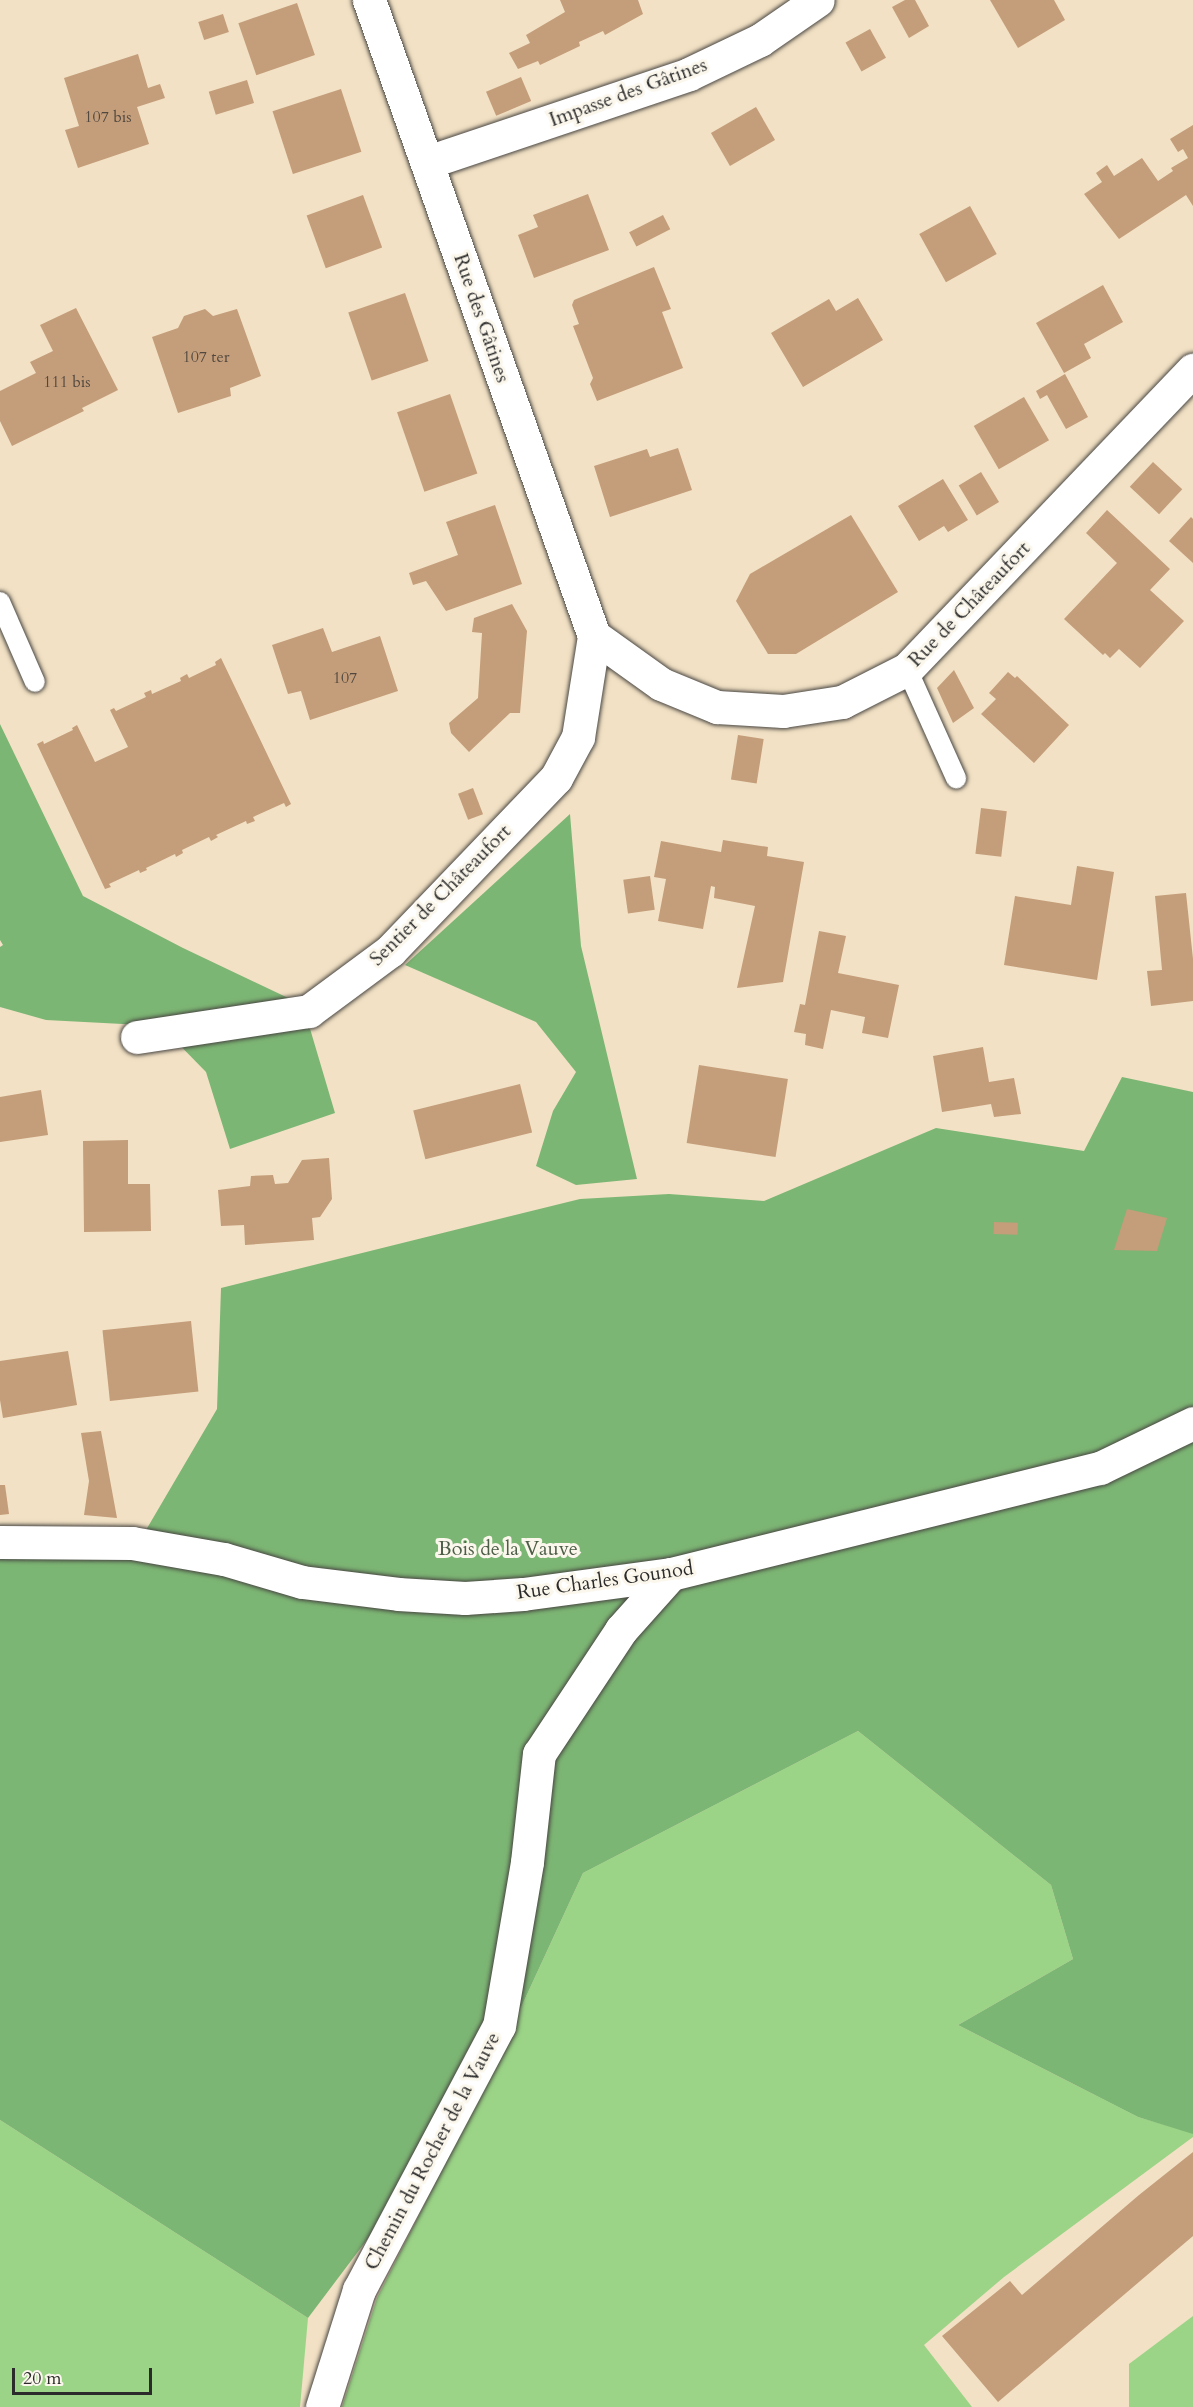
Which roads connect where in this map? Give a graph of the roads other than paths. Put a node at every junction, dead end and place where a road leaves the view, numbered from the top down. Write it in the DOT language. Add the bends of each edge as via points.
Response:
graph roads {
  1 [pos="369,0"];
  2 [pos="818,0"];
  3 [pos="428,162"];
  4 [pos="1193,370"];
  5 [pos="0,602"];
  6 [pos="594,636"];
  7 [pos="907,669"];
  8 [pos="35,682"];
  9 [pos="956,778"];
  10 [pos="137,1037"];
  11 [pos="1193,1423"];
  12 [pos="0,1542"];
  13 [pos="671,1574"];
  14 [pos="322,2407"];
  1 -- 3 [label="street, Rue des Gâtines"];
  2 -- 3 [label="street, Impasse des Gâtines" via="760,40 689,74"];
  3 -- 6 [label="street, Rue des Gâtines"];
  4 -- 7 [label="street, Rue de Châteaufort"];
  5 -- 8 [label="lane"];
  6 -- 7 [label="street, Rue de Châteaufort" via="661,684 717,707 783,711 842,702"];
  6 -- 10 [label="street, Sentier de Châteaufort" via="578,737 556,778 390,951 309,1011"];
  7 -- 9 [label="lane"];
  11 -- 13 [label="street, Rue Charles Gounod" via="1100,1468"];
  12 -- 13 [label="street, Rue Charles Gounod" via="132,1543 224,1559 302,1582 465,1598"];
  13 -- 14 [label="street, Chemin du Rocher de la Vauve" via="621,1630 538,1754 526,1862 499,2026 359,2290"];
}
